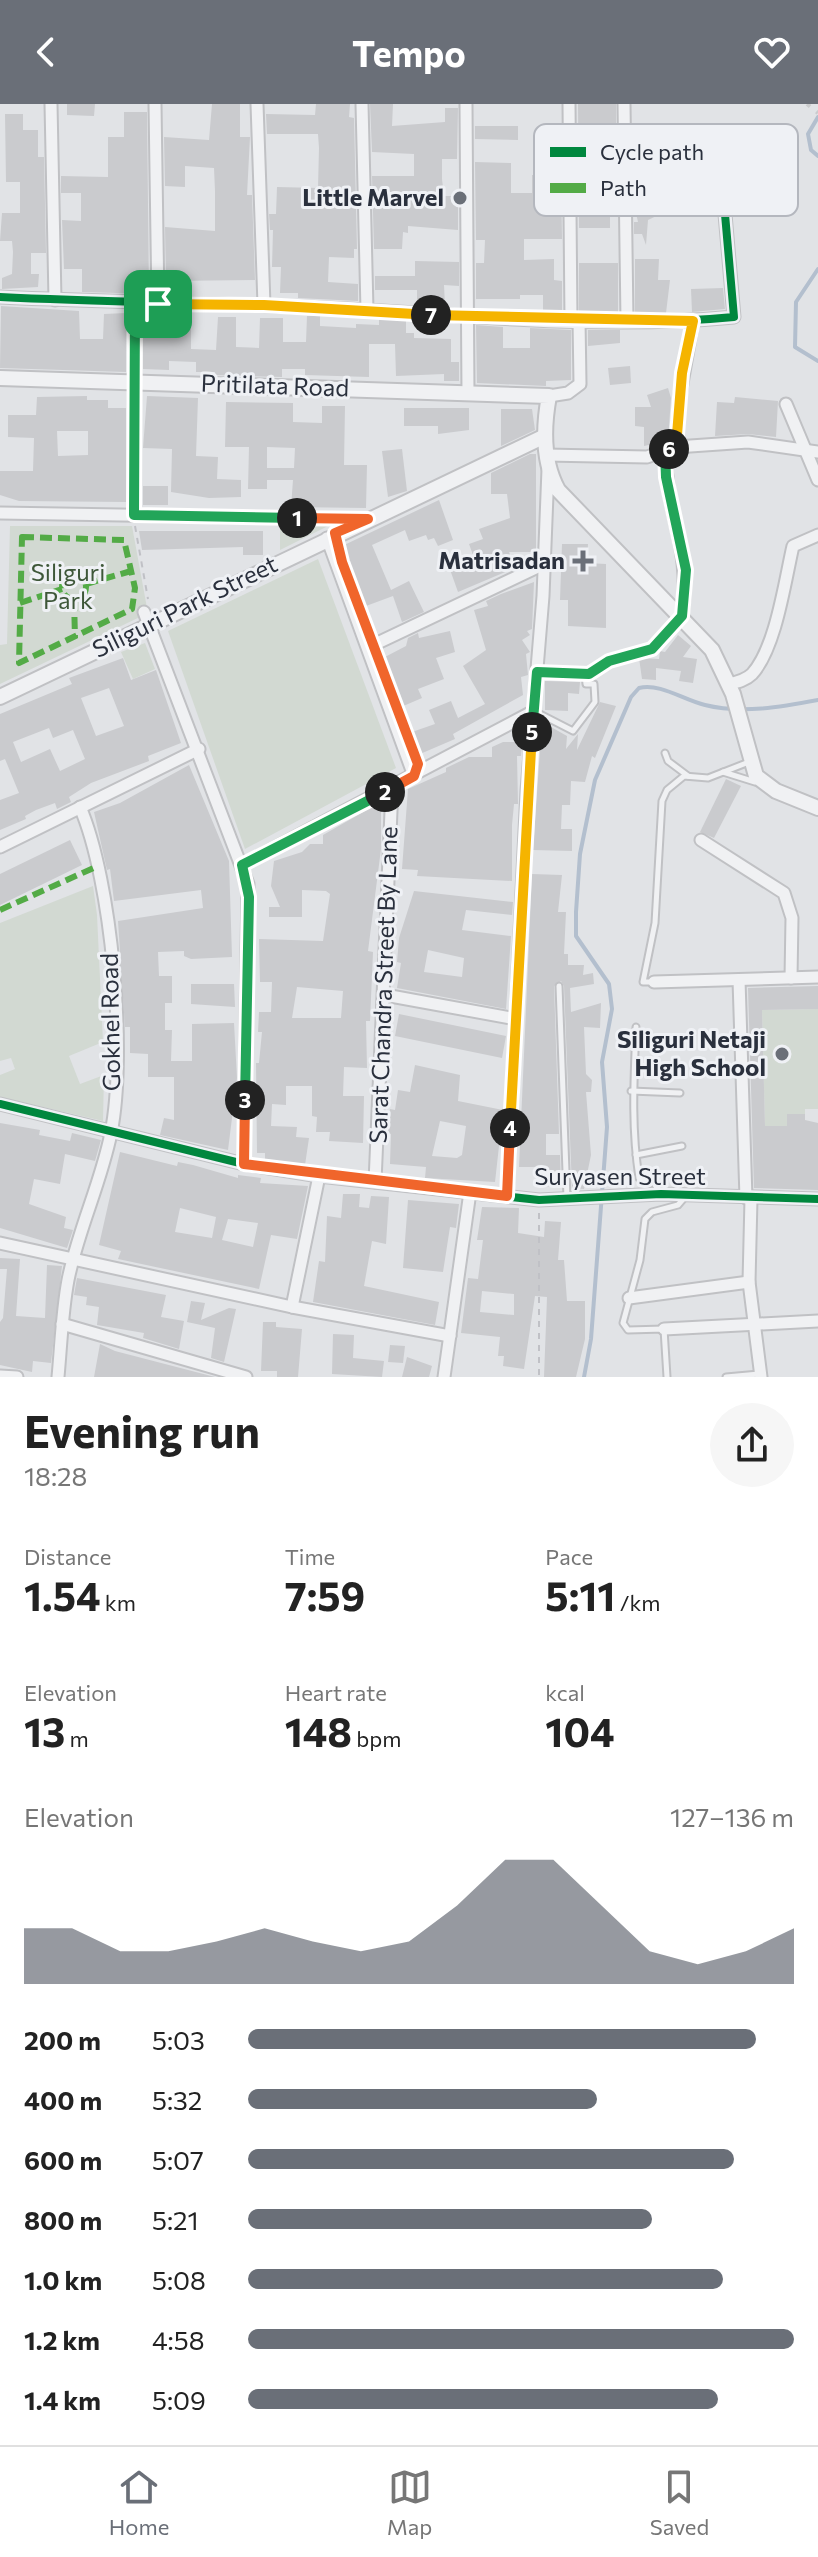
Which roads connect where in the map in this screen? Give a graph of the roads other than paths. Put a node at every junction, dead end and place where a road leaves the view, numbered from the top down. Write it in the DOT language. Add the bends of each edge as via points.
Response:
graph roads {
  1 [pos="51,104"];
  2 [pos="155,104"];
  3 [pos="257,104"];
  4 [pos="362,104"];
  5 [pos="466,104"];
  6 [pos="569,104"];
  7 [pos="624,104"];
  8 [pos="570,124"];
  9 [pos="624,124"];
  10 [pos="572,216"];
  11 [pos="626,216"];
  12 [pos="725,216"];
  13 [pos="0,297"];
  14 [pos="55,300"];
  15 [pos="135,303"];
  16 [pos="158,304"];
  17 [pos="264,305"];
  18 [pos="367,310"];
  19 [pos="469,318"];
  20 [pos="575,320"];
  21 [pos="627,320"];
  22 [pos="693,321"];
  23 [pos="0,378"];
  24 [pos="135,381"];
  25 [pos="468,393"];
  26 [pos="549,396"];
  27 [pos="786,404"];
  28 [pos="545,436"];
  29 [pos="671,449"];
  30 [pos="812,451"];
  31 [pos="547,462"];
  32 [pos="818,480"];
  33 [pos="0,513"];
  34 [pos="134,518"];
  35 [pos="368,519"];
  36 [pos="818,535"];
  37 [pos="327,538"];
  38 [pos="544,564"];
  39 [pos="682,616"];
  40 [pos="147,618"];
  41 [pos="369,647"];
  42 [pos="537,672"];
  43 [pos="585,674"];
  44 [pos="731,689"];
  45 [pos="0,697"];
  46 [pos="534,711"];
  47 [pos="199,749"];
  48 [pos="665,753"];
  49 [pos="750,761"];
  50 [pos="723,772"];
  51 [pos="414,776"];
  52 [pos="688,776"];
  53 [pos="764,784"];
  54 [pos="392,788"];
  55 [pos="80,807"];
  56 [pos="818,808"];
  57 [pos="701,840"];
  58 [pos="0,847"];
  59 [pos="242,865"];
  60 [pos="818,977"];
  61 [pos="791,978"];
  62 [pos="739,980"];
  63 [pos="654,982"];
  64 [pos="559,986"];
  65 [pos="385,995"];
  66 [pos="516,1019"];
  67 [pos="636,1027"];
  68 [pos="631,1091"];
  69 [pos="680,1093"];
  70 [pos="0,1104"];
  71 [pos="112,1130"];
  72 [pos="682,1146"];
  73 [pos="636,1155"];
  74 [pos="244,1164"];
  75 [pos="319,1176"];
  76 [pos="375,1182"];
  77 [pos="470,1192"];
  78 [pos="661,1194"];
  79 [pos="685,1195"];
  80 [pos="507,1196"];
  81 [pos="748,1198"];
  82 [pos="567,1199"];
  83 [pos="818,1199"];
  84 [pos="0,1243"];
  85 [pos="74,1260"];
  86 [pos="749,1282"];
  87 [pos="629,1298"];
  88 [pos="292,1307"];
  89 [pos="818,1321"];
  90 [pos="62,1324"];
  91 [pos="752,1324"];
  92 [pos="664,1329"];
  93 [pos="450,1336"];
  94 [pos="761,1375"];
  95 [pos="0,1376"];
  96 [pos="17,1377"];
  97 [pos="58,1377"];
  98 [pos="246,1377"];
  99 [pos="444,1377"];
  100 [pos="667,1377"];
  101 [pos="726,1377"];
  1 -- 14 [label="street"];
  2 -- 16 [label="street"];
  3 -- 17 [label="street"];
  4 -- 18 [label="street"];
  5 -- 19 [label="street"];
  6 -- 8 [label="street"];
  7 -- 9 [label="street"];
  10 -- 20 [label="street"];
  11 -- 21 [label="street"];
  12 -- 22 [label="street" via="734,317"];
  13 -- 14 [label="street"];
  14 -- 15 [label="street"];
  15 -- 16 [label="street"];
  15 -- 24 [label="street"];
  16 -- 17 [label="street"];
  17 -- 18 [label="street"];
  18 -- 19 [label="street"];
  19 -- 20 [label="street"];
  19 -- 25 [label="street"];
  20 -- 21 [label="street"];
  20 -- 26 [label="street" via="580,384 568,393"];
  21 -- 22 [label="street"];
  22 -- 29 [label="street"];
  23 -- 24 [label="street, Pritilata Road"];
  24 -- 25 [label="street, Pritilata Road"];
  24 -- 34 [label="street"];
  25 -- 26 [label="street, Pritilata Road"];
  26 -- 28 [label="street"];
  27 -- 30 [label="street"];
  28 -- 31 [label="street"];
  28 -- 35 [label="street, Siliguri Park Street"];
  29 -- 30 [label="street" via="748,442"];
  29 -- 31 [label="street" via="630,458"];
  29 -- 39 [label="street" via="666,477 686,570"];
  30 -- 32 [label="street"];
  31 -- 38 [label="street"];
  31 -- 39 [label="street" via="558,490 586,523"];
  33 -- 34 [label="street"];
  34 -- 35 [label="street"];
  35 -- 37 [label="street, Siliguri Park Street"];
  36 -- 44 [label="street" via="793,546 758,665"];
  37 -- 40 [label="street, Siliguri Park Street"];
  37 -- 41 [label="street"];
  38 -- 41 [label="street"];
  38 -- 42 [label="street"];
  39 -- 43 [label="lane" via="652,649"];
  39 -- 44 [label="street" via="712,650"];
  40 -- 45 [label="street, Siliguri Park Street"];
  40 -- 47 [label="street"];
  41 -- 51 [label="street"];
  42 -- 43 [label="lane"];
  42 -- 46 [label="street"];
  43 -- 46 [label="lane" via="586,684 594,684 595,702 573,731"];
  44 -- 49 [label="street"];
  46 -- 51 [label="street"];
  46 -- 66 [label="street"];
  47 -- 55 [label="street"];
  47 -- 59 [label="street"];
  48 -- 52 [label="lane"];
  49 -- 50 [label="lane"];
  49 -- 53 [label="street"];
  50 -- 52 [label="lane" via="708,778"];
  50 -- 53 [label="lane"];
  51 -- 54 [label="street"];
  52 -- 63 [label="lane" via="675,782 662,801 655,923 643,982"];
  53 -- 56 [label="street"];
  54 -- 59 [label="street"];
  54 -- 65 [label="street, Sarat Chandra Street By Lane"];
  55 -- 58 [label="street"];
  55 -- 71 [label="street, Gokhel Road" via="96,854 112,957"];
  57 -- 61 [label="street" via="784,893 792,918"];
  59 -- 74 [label="street" via="249,897"];
  60 -- 61 [label="street"];
  61 -- 62 [label="street"];
  62 -- 63 [label="street"];
  62 -- 81 [label="street"];
  64 -- 82 [label="lane"];
  65 -- 66 [label="street"];
  65 -- 76 [label="street, Sarat Chandra Street By Lane"];
  66 -- 80 [label="street"];
  67 -- 68 [label="lane"];
  68 -- 69 [label="lane"];
  68 -- 73 [label="lane"];
  70 -- 71 [label="street, Suryasen Street"];
  71 -- 74 [label="street, Suryasen Street"];
  71 -- 85 [label="street, Gokhel Road"];
  72 -- 73 [label="lane"];
  73 -- 78 [label="lane" via="639,1178 654,1183"];
  74 -- 75 [label="street, Suryasen Street"];
  75 -- 76 [label="street, Suryasen Street"];
  75 -- 88 [label="street"];
  76 -- 77 [label="street, Suryasen Street"];
  77 -- 80 [label="street, Suryasen Street"];
  77 -- 93 [label="street"];
  78 -- 79 [label="street, Suryasen Street"];
  78 -- 82 [label="street, Suryasen Street"];
  79 -- 81 [label="street, Suryasen Street"];
  79 -- 87 [label="lane" via="678,1205 645,1219"];
  80 -- 82 [label="street, Suryasen Street"];
  81 -- 83 [label="street, Suryasen Street"];
  81 -- 86 [label="street"];
  84 -- 85 [label="street"];
  85 -- 88 [label="street"];
  85 -- 90 [label="street, Gokhel Road"];
  86 -- 87 [label="street"];
  86 -- 91 [label="street"];
  87 -- 92 [label="lane" via="625,1329"];
  88 -- 93 [label="street"];
  89 -- 91 [label="street"];
  90 -- 97 [label="street, Gokhel Road"];
  90 -- 98 [label="street"];
  91 -- 92 [label="street"];
  91 -- 94 [label="street"];
  92 -- 100 [label="lane"];
  93 -- 99 [label="street"];
  94 -- 101 [label="lane"];
  95 -- 96 [label="street"];
}
